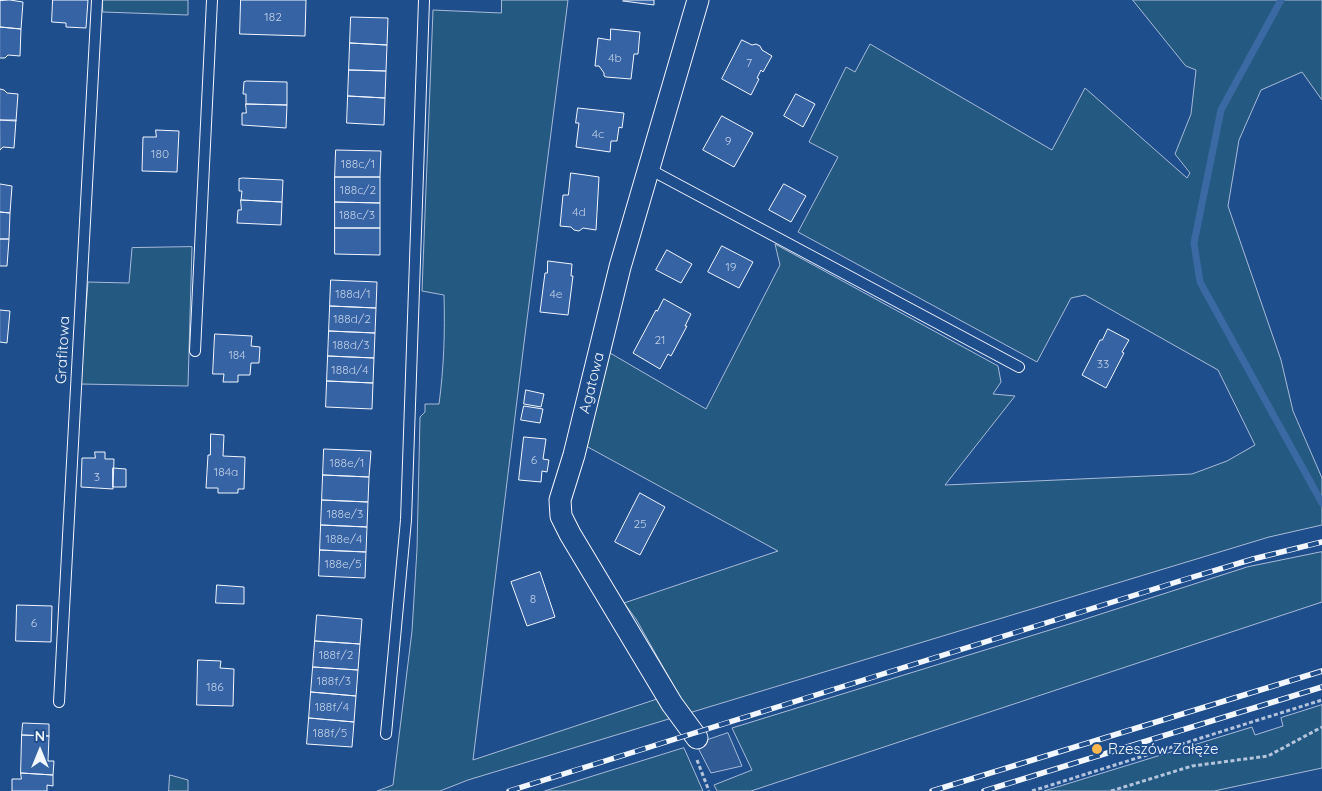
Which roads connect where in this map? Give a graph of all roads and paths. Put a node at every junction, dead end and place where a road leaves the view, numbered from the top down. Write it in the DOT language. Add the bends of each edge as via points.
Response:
graph roads {
  1 [pos="97,0"];
  2 [pos="212,0"];
  3 [pos="424,0"];
  4 [pos="698,0"];
  5 [pos="649,169"];
  6 [pos="195,351"];
  7 [pos="1019,367"];
  8 [pos="1322,700"];
  9 [pos="59,702"];
  10 [pos="1322,727"];
  11 [pos="386,734"];
  12 [pos="697,738"];
  13 [pos="709,791"];
  14 [pos="1032,791"];
  15 [pos="1111,791"];
  1 -- 9 [label="lane, Grafitowa"];
  2 -- 6 [label="lane"];
  3 -- 11 [label="lane" via="406,520"];
  4 -- 5 [label="street, Agatowa"];
  5 -- 7 [label="lane"];
  5 -- 12 [label="street, Agatowa" via="620,267 560,500 561,516 672,704"];
  8 -- 14 [label="path"];
  10 -- 15 [label="path" via="1268,756 1192,766"];
  12 -- 13 [label="path" via="691,745"];
}
